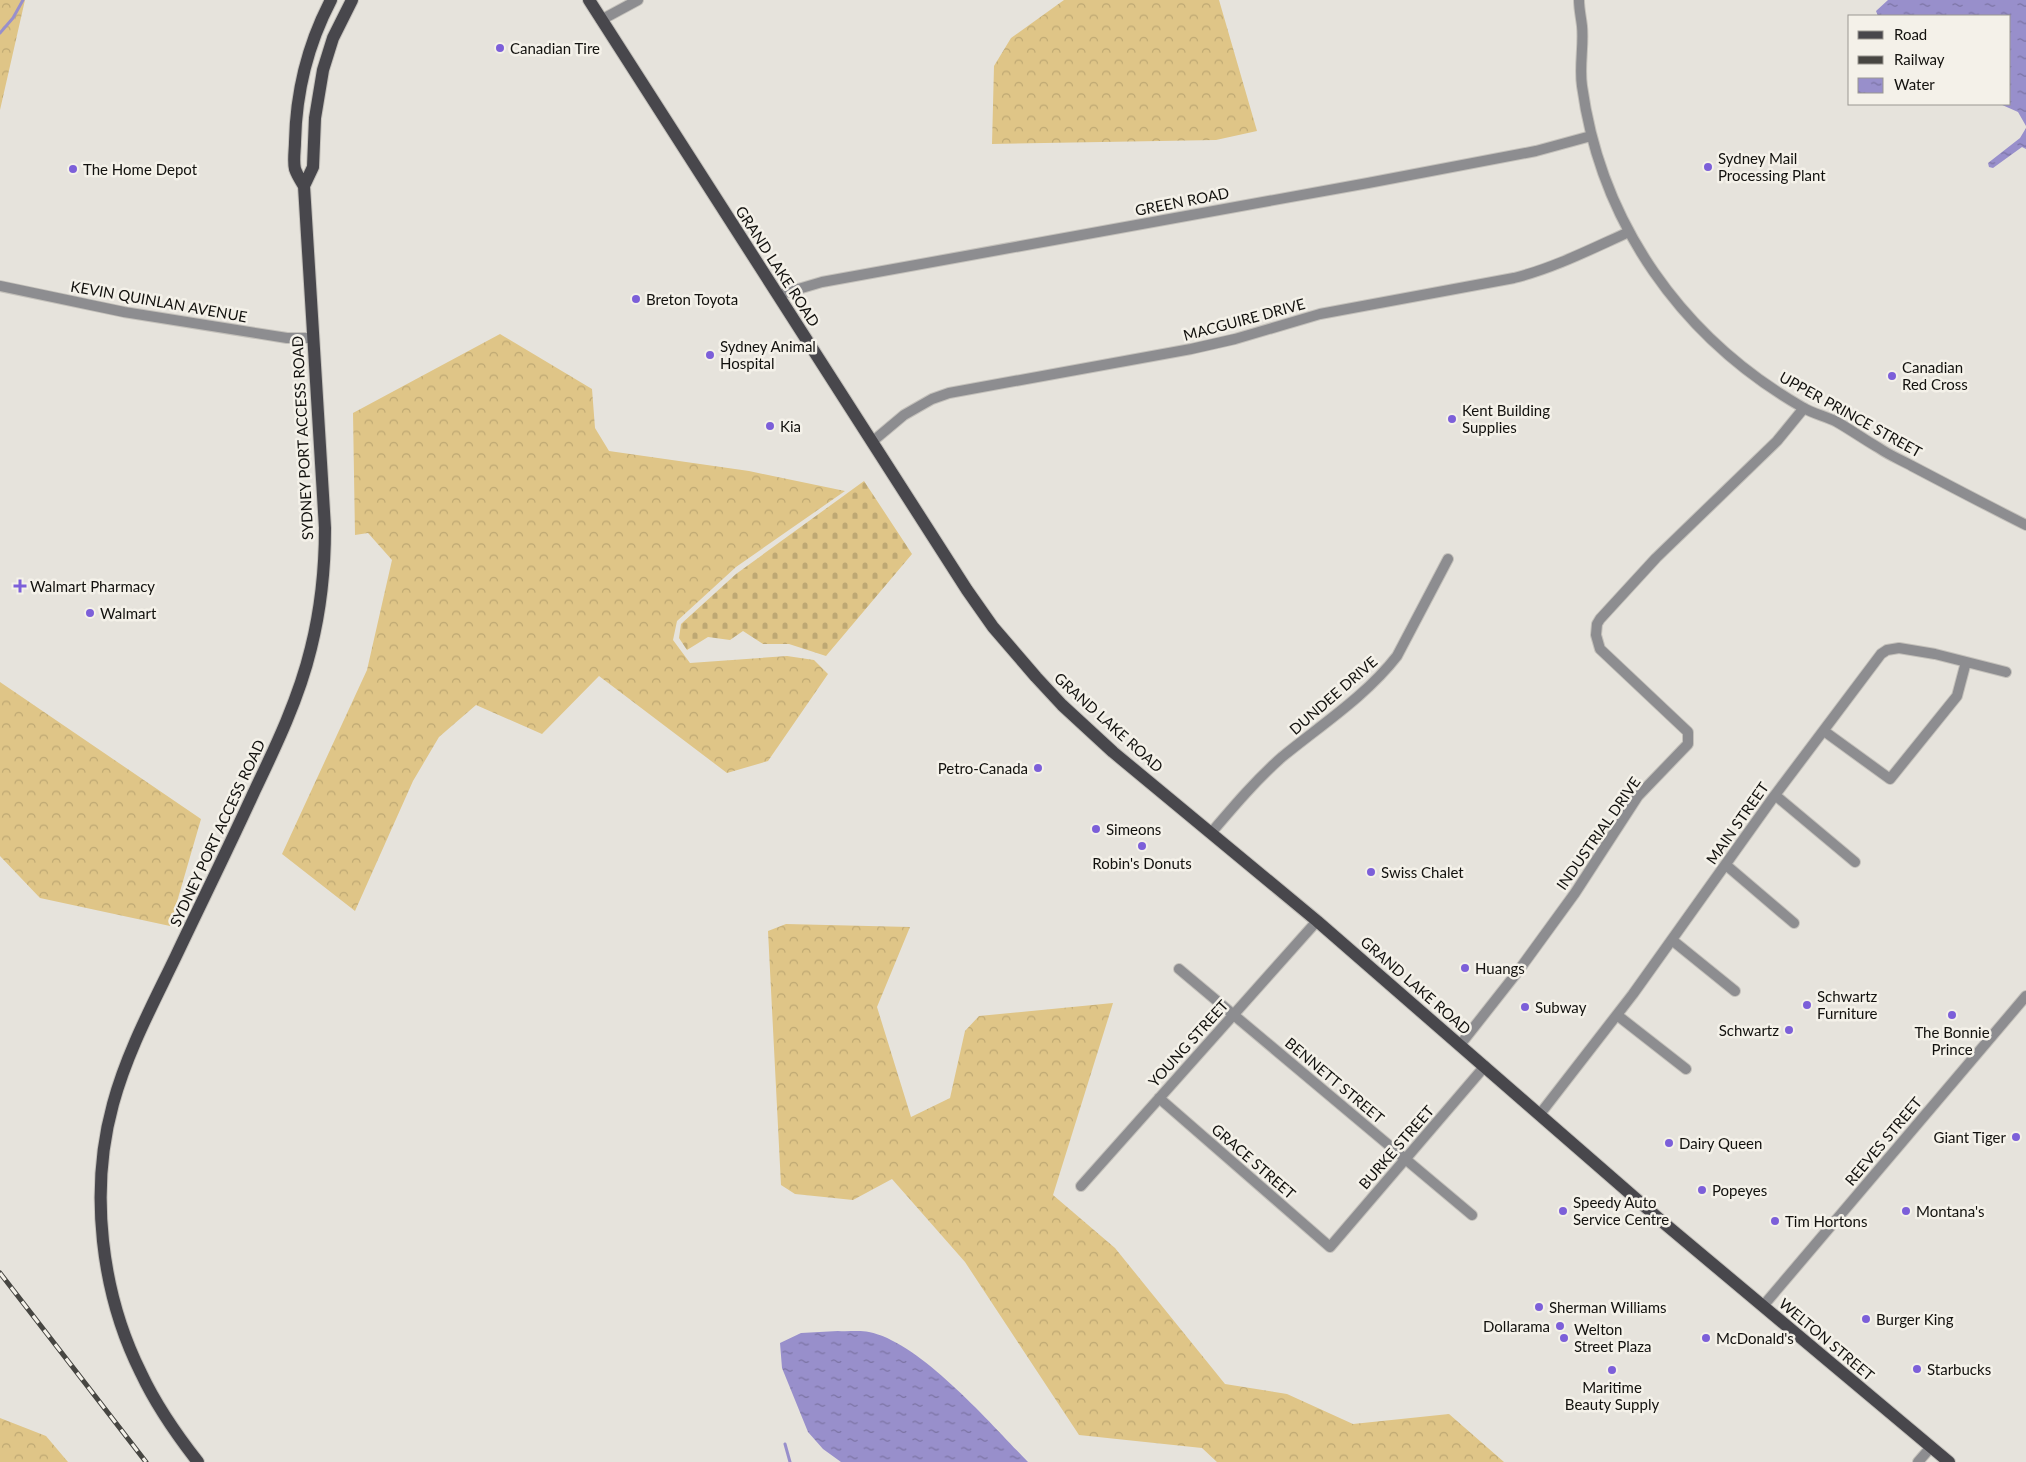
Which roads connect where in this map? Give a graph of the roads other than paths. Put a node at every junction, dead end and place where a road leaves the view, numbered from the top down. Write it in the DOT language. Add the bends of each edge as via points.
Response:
graph roads {
  1 [pos="331,0"];
  2 [pos="352,0"];
  3 [pos="589,0"];
  4 [pos="638,0"];
  5 [pos="1579,0"];
  6 [pos="602,20"];
  7 [pos="1591,136"];
  8 [pos="304,186"];
  9 [pos="1629,232"];
  10 [pos="0,286"];
  11 [pos="778,295"];
  12 [pos="313,338"];
  13 [pos="1804,408"];
  14 [pos="872,441"];
  15 [pos="2026,525"];
  16 [pos="1448,560"];
  17 [pos="1966,662"];
  18 [pos="2006,672"];
  19 [pos="1824,731"];
  20 [pos="1775,795"];
  21 [pos="1211,833"];
  22 [pos="1855,862"];
  23 [pos="1726,865"];
  24 [pos="1317,921"];
  25 [pos="1794,923"];
  26 [pos="1672,940"];
  27 [pos="1179,969"];
  28 [pos="1735,991"];
  29 [pos="2025,999"];
  30 [pos="1234,1014"];
  31 [pos="1617,1015"];
  32 [pos="1460,1045"];
  33 [pos="1485,1066"];
  34 [pos="1686,1068"];
  35 [pos="1159,1098"];
  36 [pos="1540,1114"];
  37 [pos="1405,1159"];
  38 [pos="1081,1186"];
  39 [pos="1472,1215"];
  40 [pos="1685,1241"];
  41 [pos="1330,1247"];
  42 [pos="1763,1306"];
  43 [pos="1931,1448"];
  44 [pos="198,1462"];
  45 [pos="1918,1462"];
  46 [pos="1949,1462"];
  1 -- 8 [label="main road, SYDNEY PORT ACCESS ROAD" via="310,51 298,98 294,167"];
  2 -- 8 [label="main road, SYDNEY PORT ACCESS ROAD" via="323,70 315,118 313,168"];
  3 -- 6 [label="main road, GRAND LAKE ROAD"];
  4 -- 6 [label="street"];
  5 -- 7 [label="street, UPPER PRINCE STREET" via="1582,85"];
  6 -- 11 [label="main road, GRAND LAKE ROAD"];
  7 -- 9 [label="street, UPPER PRINCE STREET"];
  7 -- 11 [label="street, GREEN ROAD" via="1536,151 1368,183 822,282"];
  8 -- 12 [label="main road, SYDNEY PORT ACCESS ROAD"];
  9 -- 13 [label="street, UPPER PRINCE STREET" via="1669,295 1693,323 1747,370"];
  9 -- 14 [label="street, MACGUIRE DRIVE" via="1559,264 1514,278 1320,314 1191,350 949,394 904,415"];
  10 -- 12 [label="street, KEVIN QUINLAN AVENUE" via="133,313 287,338"];
  11 -- 14 [label="main road, GRAND LAKE ROAD"];
  12 -- 44 [label="main road, SYDNEY PORT ACCESS ROAD" via="325,536 322,591 311,649 296,698 276,746 133,1047 113,1104 104,1155 103,1227 116,1306 140,1373 168,1422"];
  13 -- 15 [label="street, UPPER PRINCE STREET" via="1837,422 1879,448"];
  13 -- 32 [label="street, INDUSTRIAL DRIVE" via="1778,442 1656,558 1597,624 1596,639 1600,649 1688,732 1688,744 1638,796 1575,893"];
  14 -- 21 [label="main road, GRAND LAKE ROAD" via="973,598 1030,671 1113,752"];
  16 -- 21 [label="street, DUNDEE DRIVE" via="1390,665 1262,776"];
  17 -- 18 [label="street, MAIN STREET"];
  17 -- 19 [label="street, MAIN STREET" via="1899,648 1887,650 1877,658"];
  17 -- 19 [label="street" via="1957,696 1890,779"];
  19 -- 20 [label="street, MAIN STREET"];
  20 -- 22 [label="street"];
  20 -- 23 [label="street, MAIN STREET"];
  21 -- 24 [label="main road, GRAND LAKE ROAD"];
  23 -- 25 [label="street"];
  23 -- 26 [label="street, MAIN STREET"];
  24 -- 30 [label="street, YOUNG STREET"];
  24 -- 32 [label="main road, GRAND LAKE ROAD"];
  26 -- 28 [label="street"];
  26 -- 31 [label="street, MAIN STREET"];
  27 -- 30 [label="street, BENNETT STREET"];
  29 -- 42 [label="street, REEVES STREET"];
  30 -- 35 [label="street, YOUNG STREET"];
  30 -- 37 [label="street, BENNETT STREET"];
  31 -- 34 [label="street"];
  31 -- 36 [label="street, MAIN STREET"];
  32 -- 33 [label="main road, GRAND LAKE ROAD"];
  33 -- 36 [label="main road, GRAND LAKE ROAD"];
  33 -- 37 [label="street, BURKE STREET"];
  35 -- 38 [label="street, YOUNG STREET"];
  35 -- 41 [label="street, GRACE STREET"];
  36 -- 40 [label="main road, GRAND LAKE ROAD"];
  37 -- 39 [label="street, BENNETT STREET"];
  37 -- 41 [label="street, BURKE STREET"];
  40 -- 42 [label="main road, WELTON STREET"];
  42 -- 43 [label="main road, WELTON STREET"];
  43 -- 45 [label="street"];
  43 -- 46 [label="main road, WELTON STREET"];
}
